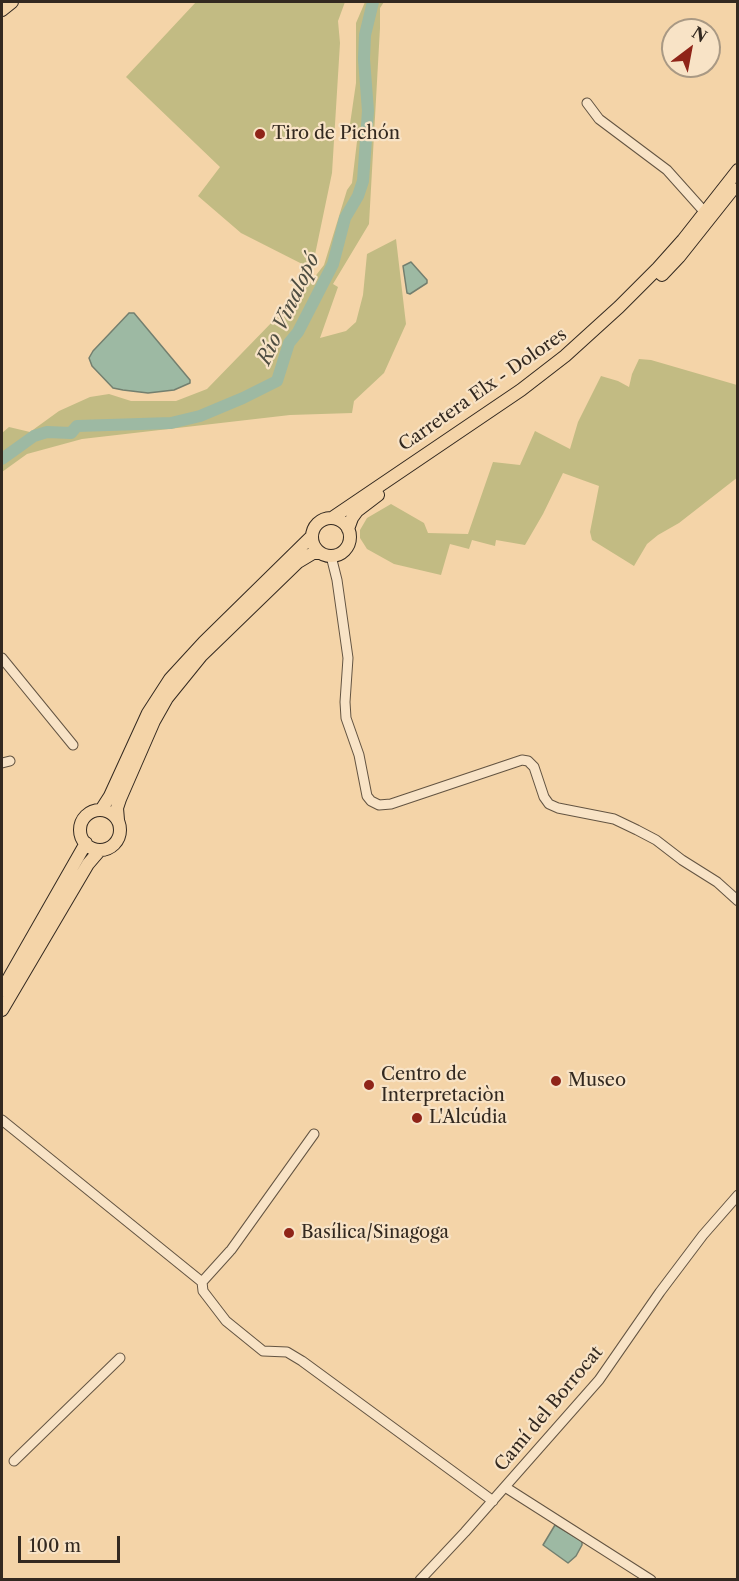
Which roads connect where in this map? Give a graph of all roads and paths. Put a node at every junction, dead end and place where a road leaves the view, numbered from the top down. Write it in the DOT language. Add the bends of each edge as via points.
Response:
graph roads {
  1 [pos="12,2"];
  2 [pos="2,10"];
  3 [pos="587,103"];
  4 [pos="738,170"];
  5 [pos="738,183"];
  6 [pos="701,208"];
  7 [pos="332,518"];
  8 [pos="348,529"];
  9 [pos="312,536"];
  10 [pos="326,555"];
  11 [pos="2,658"];
  12 [pos="74,745"];
  13 [pos="100,810"];
  14 [pos="118,820"];
  15 [pos="86,843"];
  16 [pos="100,850"];
  17 [pos="738,901"];
  18 [pos="2,990"];
  19 [pos="2,1010"];
  20 [pos="2,1119"];
  21 [pos="314,1134"];
  22 [pos="738,1195"];
  23 [pos="202,1282"];
  24 [pos="120,1358"];
  25 [pos="14,1461"];
  26 [pos="505,1487"];
  27 [pos="493,1501"];
  28 [pos="420,1580"];
  29 [pos="651,1580"];
  1 -- 2 [label="main road"];
  3 -- 6 [label="street" via="599,119 667,170"];
  4 -- 7 [label="main road, Carretera Elx - Dolores" via="658,268 565,357"];
  5 -- 8 [label="main road, Carretera Elx - Dolores" via="679,257 589,346 536,388 367,502 352,518"];
  7 -- 8 [label="main road"];
  7 -- 9 [label="main road" via="321,521"];
  8 -- 10 [label="main road" via="348,545 341,553"];
  9 -- 10 [label="main road" via="314,546"];
  9 -- 13 [label="main road" via="170,679"];
  10 -- 14 [label="main road" via="313,553 298,562 201,656 167,698 120,800"];
  10 -- 17 [label="street" via="337,580 348,658 346,718 371,801 391,804 528,760 549,804 615,819 637,830 717,882"];
  11 -- 12 [label="street"];
  13 -- 14 [label="main road"];
  13 -- 15 [label="main road" via="89,813 82,822 81,834"];
  14 -- 16 [label="main road" via="118,839 110,848"];
  15 -- 16 [label="main road"];
  15 -- 18 [label="main road"];
  16 -- 19 [label="main road"];
  20 -- 23 [label="street"];
  21 -- 23 [label="street" via="230,1250"];
  22 -- 26 [label="street, Camí del Borrocat" via="660,1292 599,1380"];
  23 -- 27 [label="street" via="203,1291 226,1321 263,1351 287,1352 302,1361"];
  24 -- 25 [label="street"];
  26 -- 27 [label="street, Camí del Borrocat"];
  26 -- 29 [label="street"];
  27 -- 28 [label="street, Camí del Borrocat"];
}
